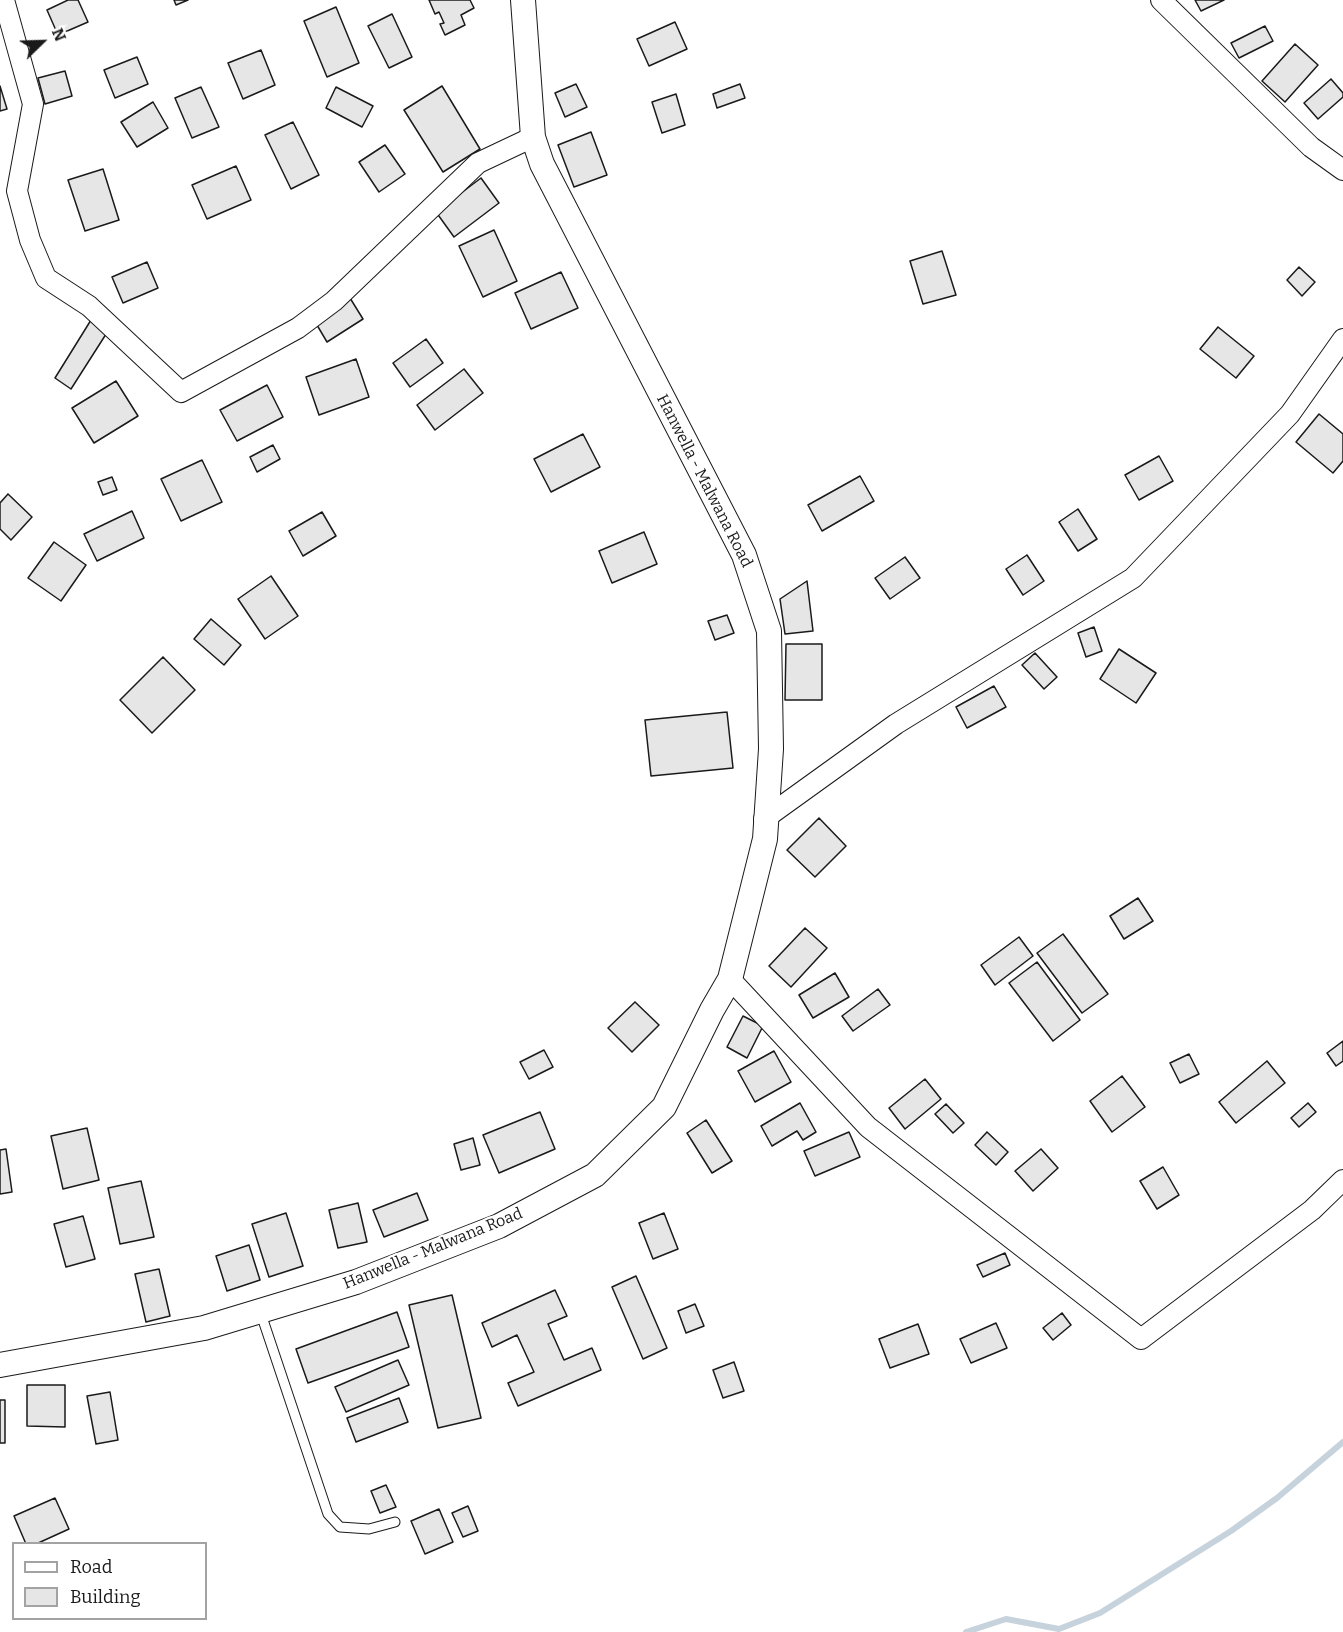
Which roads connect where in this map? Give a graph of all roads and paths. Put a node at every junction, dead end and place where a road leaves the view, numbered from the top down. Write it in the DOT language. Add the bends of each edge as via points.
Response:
graph roads {
  1 [pos="4,0"];
  2 [pos="523,0"];
  3 [pos="1161,0"];
  4 [pos="532,137"];
  5 [pos="1343,170"];
  6 [pos="1343,339"];
  7 [pos="764,819"];
  8 [pos="730,979"];
  9 [pos="1343,1180"];
  10 [pos="260,1311"];
  11 [pos="0,1365"];
  12 [pos="395,1522"];
  1 -- 4 [label="street" via="33,104 17,191 30,240 46,278 89,306 181,392 298,328 334,301 478,163"];
  2 -- 4 [label="street, Hanwella - Malwana Road"];
  3 -- 5 [label="street" via="1311,147"];
  4 -- 7 [label="street, Hanwella - Malwana Road" via="589,258 744,555 769,631 771,749"];
  6 -- 7 [label="street" via="1290,414 1133,578 896,724"];
  7 -- 8 [label="street, Hanwella - Malwana Road" via="765,838"];
  8 -- 9 [label="street" via="868,1127 1141,1339 1312,1210"];
  8 -- 10 [label="street, Hanwella - Malwana Road" via="664,1107 595,1174 499,1226 356,1282"];
  10 -- 11 [label="street, Hanwella - Malwana Road" via="204,1328"];
  10 -- 12 [label="lane" via="328,1514 340,1527 369,1529"];
}
